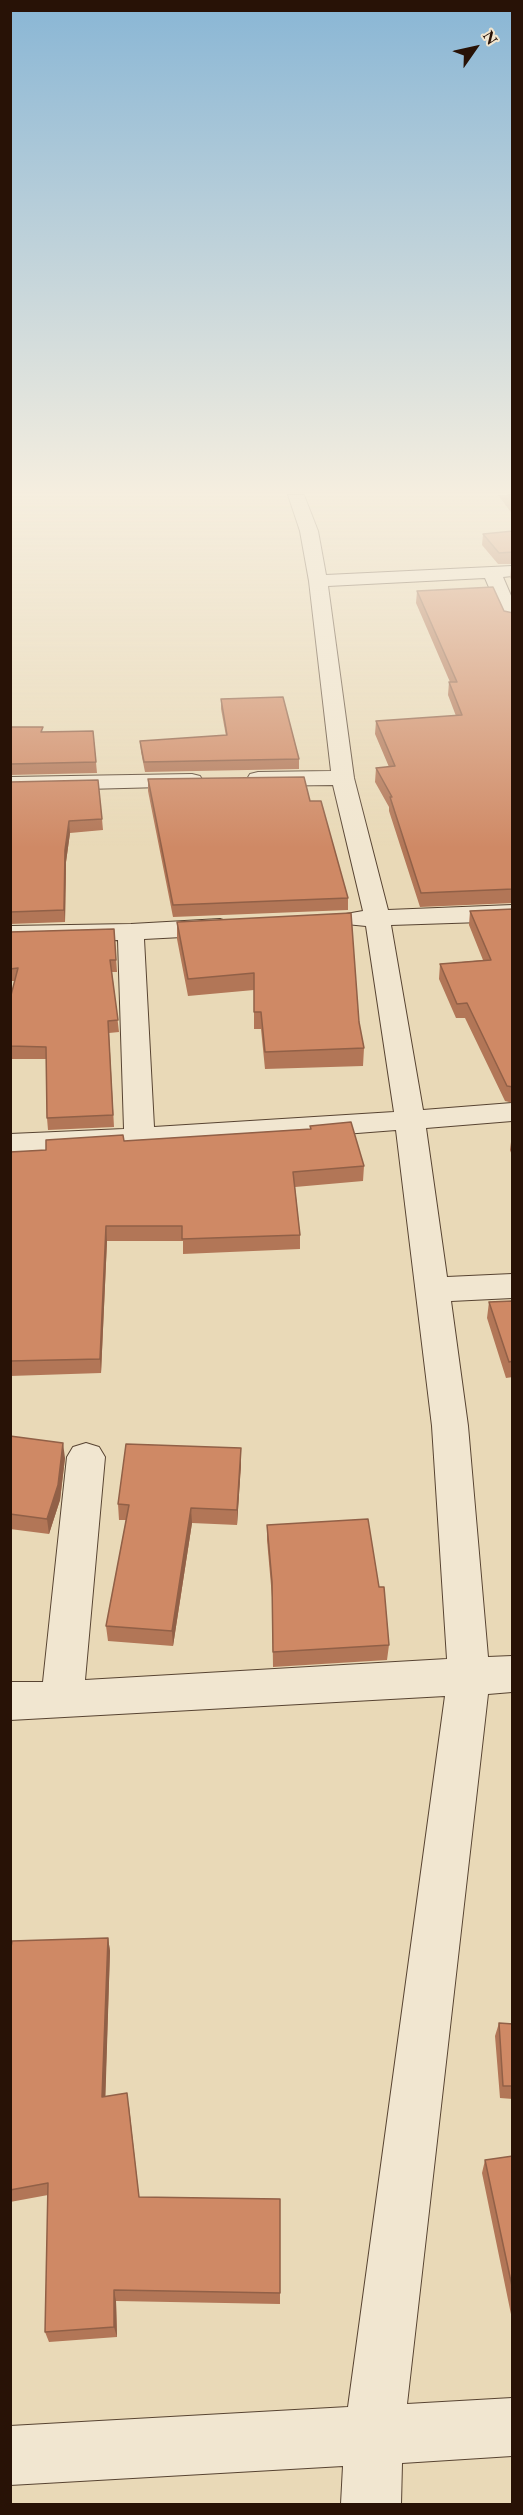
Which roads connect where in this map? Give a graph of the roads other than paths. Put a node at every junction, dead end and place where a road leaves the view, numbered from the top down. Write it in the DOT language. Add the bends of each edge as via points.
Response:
graph roads {
  1 [pos="322,612"];
  2 [pos="343,778"];
  3 [pos="212,780"];
  4 [pos="236,780"];
  5 [pos="10,784"];
  6 [pos="513,913"];
  7 [pos="377,918"];
  8 [pos="330,920"];
  9 [pos="248,925"];
  10 [pos="131,932"];
  11 [pos="10,934"];
  12 [pos="513,1112"];
  13 [pos="410,1119"];
  14 [pos="139,1138"];
  15 [pos="10,1144"];
  16 [pos="513,1286"];
  17 [pos="431,1290"];
  18 [pos="86,1457"];
  19 [pos="513,1674"];
  20 [pos="469,1675"];
  21 [pos="62,1700"];
  22 [pos="10,1701"];
  23 [pos="513,2427"];
  24 [pos="374,2434"];
  25 [pos="10,2456"];
  26 [pos="371,2505"];
  1 -- 2 [label="street"];
  2 -- 4 [label="street"];
  2 -- 7 [label="street"];
  3 -- 5 [label="street"];
  6 -- 7 [label="street"];
  7 -- 8 [label="street"];
  7 -- 13 [label="street"];
  9 -- 10 [label="street"];
  10 -- 11 [label="street"];
  10 -- 14 [label="street"];
  12 -- 13 [label="street"];
  13 -- 14 [label="street"];
  13 -- 17 [label="street"];
  14 -- 15 [label="street"];
  16 -- 17 [label="street"];
  17 -- 20 [label="street" via="450,1426"];
  18 -- 21 [label="street"];
  19 -- 20 [label="street"];
  20 -- 21 [label="street"];
  20 -- 24 [label="street"];
  21 -- 22 [label="street"];
  23 -- 24 [label="street"];
  24 -- 25 [label="street"];
  24 -- 26 [label="street"];
}
